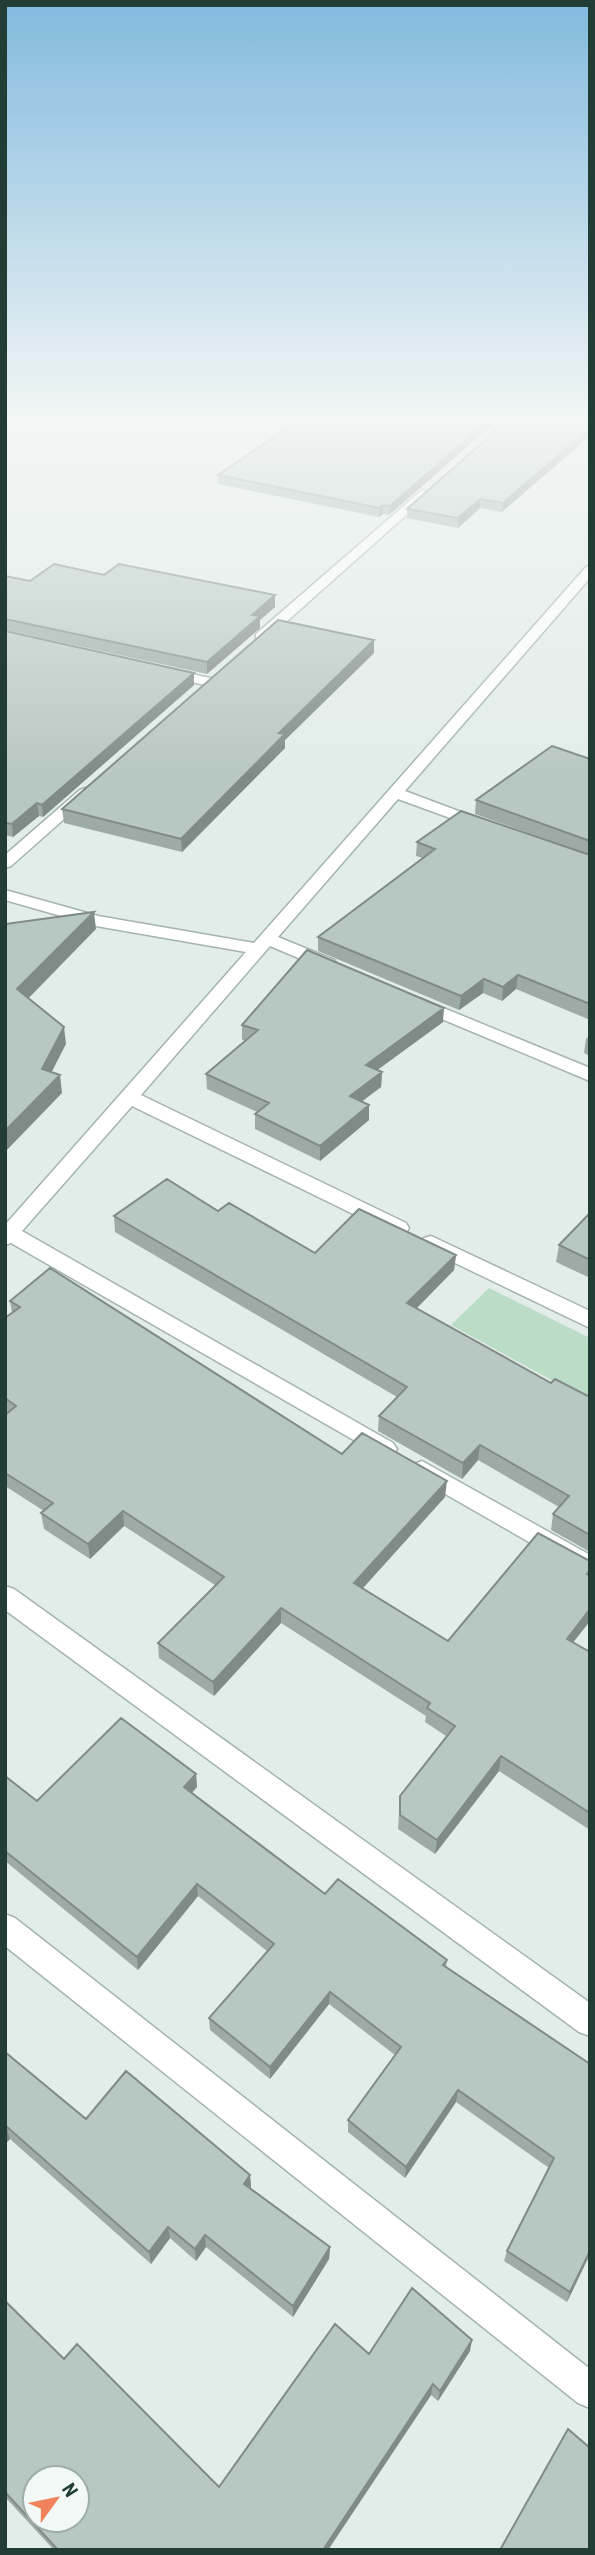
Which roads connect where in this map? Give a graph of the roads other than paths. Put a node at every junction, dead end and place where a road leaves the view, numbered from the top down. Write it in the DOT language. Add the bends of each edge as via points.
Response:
graph roads {
  1 [pos="374,538"];
  2 [pos="590,570"];
  3 [pos="251,646"];
  4 [pos="159,671"];
  5 [pos="210,682"];
  6 [pos="97,782"];
  7 [pos="397,793"];
  8 [pos="500,831"];
  9 [pos="5,863"];
  10 [pos="5,895"];
  11 [pos="264,944"];
  12 [pos="346,972"];
  13 [pos="397,993"];
  14 [pos="590,1075"];
  15 [pos="129,1097"];
  16 [pos="7,1235"];
  17 [pos="590,1320"];
  18 [pos="590,1567"];
  19 [pos="5,1596"];
  20 [pos="5,1928"];
  21 [pos="590,2021"];
  22 [pos="590,2391"];
  1 -- 3 [label="street"];
  2 -- 7 [label="street"];
  4 -- 5 [label="street"];
  6 -- 9 [label="street"];
  7 -- 8 [label="street"];
  7 -- 11 [label="street"];
  10 -- 11 [label="street" via="96,921"];
  11 -- 12 [label="street"];
  11 -- 15 [label="street"];
  13 -- 14 [label="street"];
  15 -- 16 [label="street"];
  15 -- 17 [label="street"];
  16 -- 18 [label="street"];
  19 -- 21 [label="street"];
  20 -- 22 [label="street"];
}
